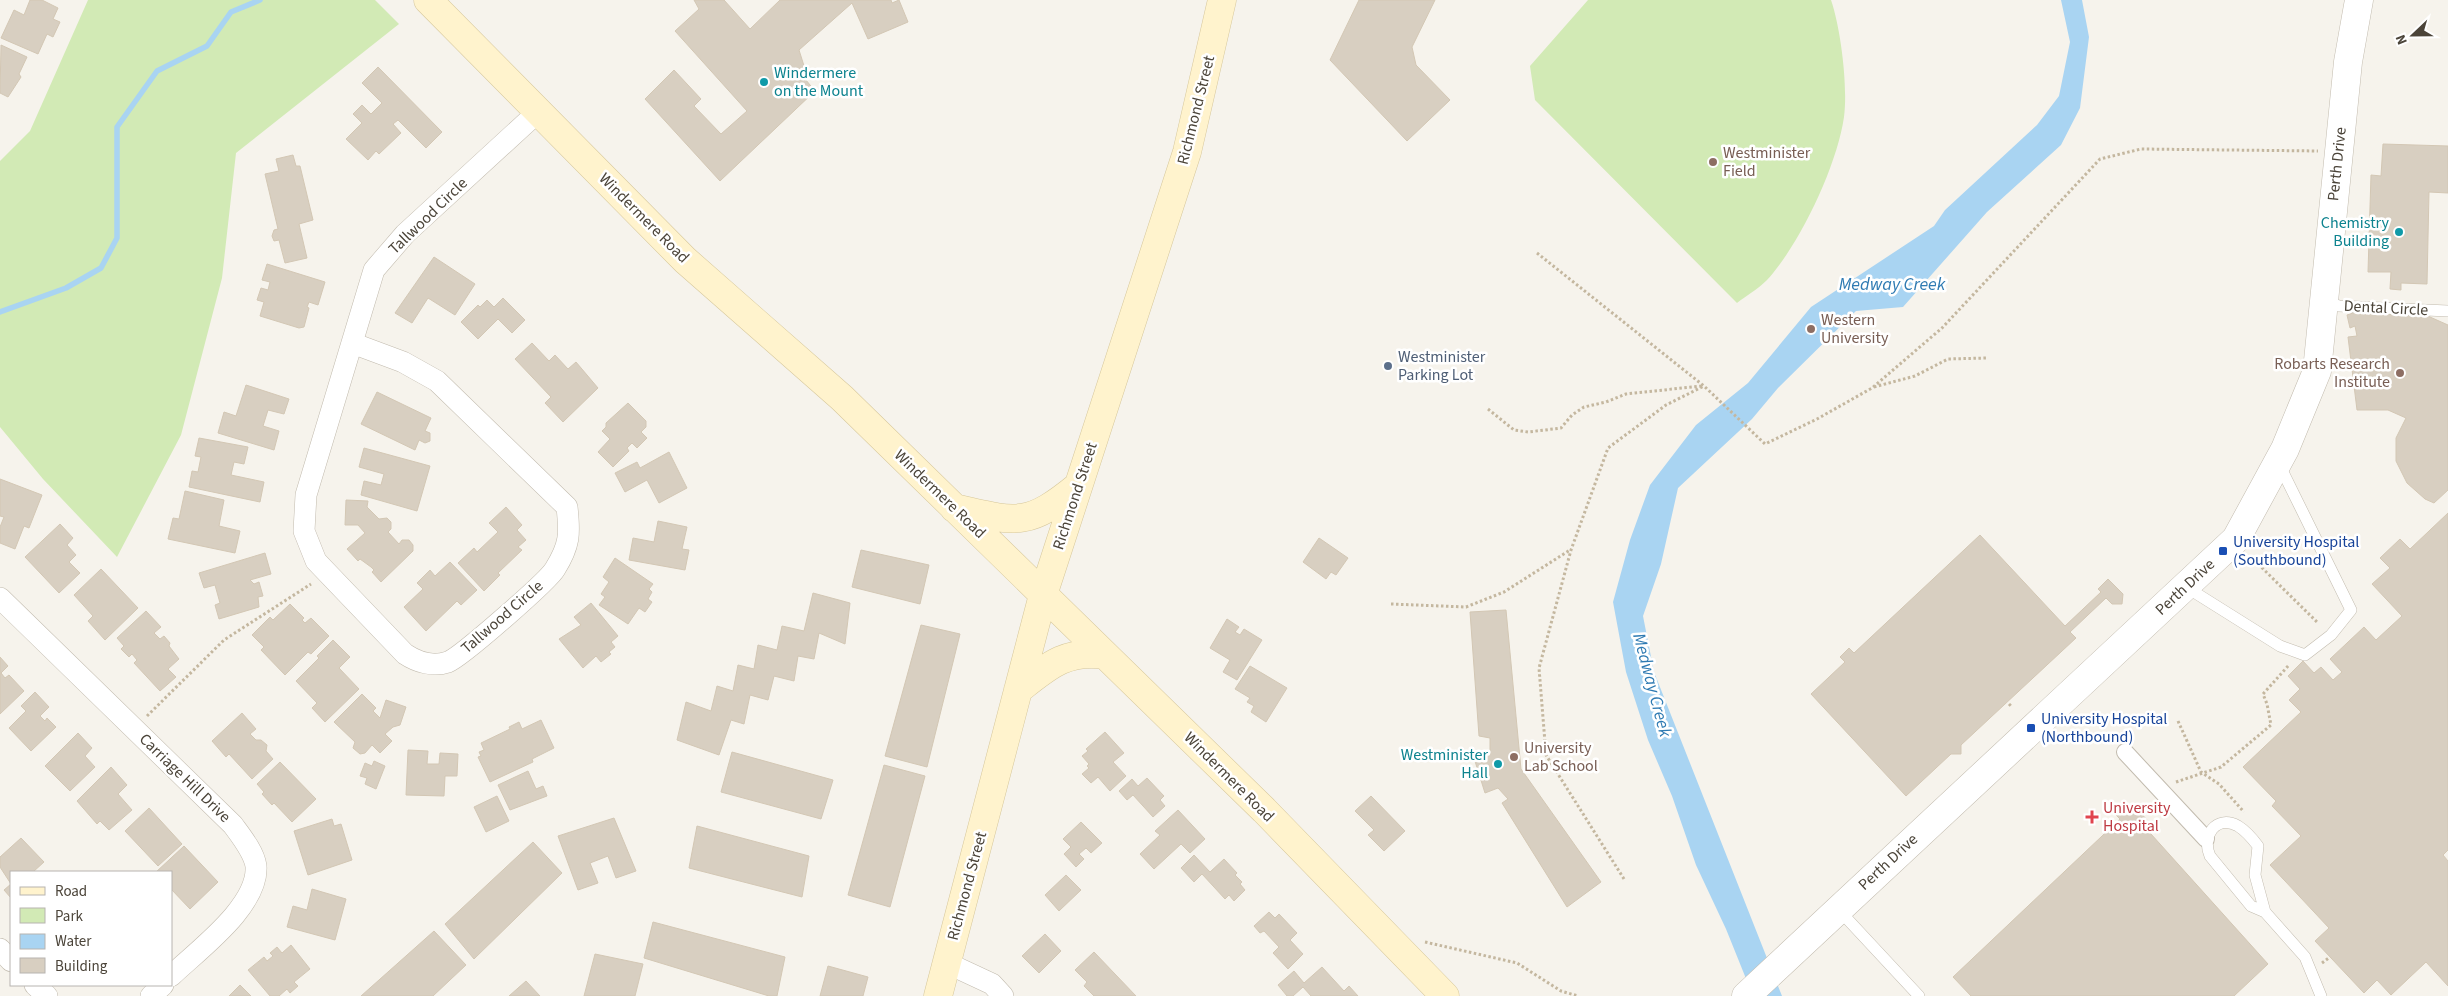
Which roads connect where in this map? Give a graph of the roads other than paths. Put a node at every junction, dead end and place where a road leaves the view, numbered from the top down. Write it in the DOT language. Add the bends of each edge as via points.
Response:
graph roads {
  1 [pos="428,0"];
  2 [pos="1222,0"];
  3 [pos="2359,0"];
  4 [pos="539,111"];
  5 [pos="2324,301"];
  6 [pos="2448,311"];
  7 [pos="352,343"];
  8 [pos="2278,462"];
  9 [pos="1078,486"];
  10 [pos="954,508"];
  11 [pos="2184,586"];
  12 [pos="1043,595"];
  13 [pos="0,598"];
  14 [pos="1104,655"];
  15 [pos="1018,690"];
  16 [pos="2124,752"];
  17 [pos="2206,839"];
  18 [pos="1838,909"];
  19 [pos="2265,912"];
  20 [pos="0,949"];
  21 [pos="10,960"];
  22 [pos="946,963"];
  23 [pos="172,975"];
  24 [pos="36,986"];
  25 [pos="162,986"];
  26 [pos="47,996"];
  27 [pos="151,996"];
  28 [pos="938,996"];
  29 [pos="1003,996"];
  30 [pos="1445,996"];
  31 [pos="1746,996"];
  32 [pos="1919,996"];
  33 [pos="2321,996"];
  1 -- 4 [label="main road, Windermere Road"];
  2 -- 9 [label="main road, Richmond Street" via="1187,152"];
  3 -- 5 [label="street, Perth Drive" via="2348,62"];
  4 -- 7 [label="street, Tallwood Circle" via="405,234 374,270"];
  4 -- 10 [label="main road, Windermere Road" via="685,260 842,398"];
  5 -- 6 [label="lane, Dental Circle" via="2338,306"];
  5 -- 8 [label="street, Perth Drive" via="2317,371"];
  7 -- 7 [label="street, Tallwood Circle" via="306,495 304,531 316,561 405,654 419,663 448,662 471,647 554,571 570,534 567,507 437,381 403,362"];
  8 -- 11 [label="street, Perth Drive" via="2236,538"];
  8 -- 11 [label="lane" via="2351,610 2331,635 2304,655 2280,646"];
  9 -- 10 [label="main road" via="1056,504 1029,518 996,518"];
  9 -- 12 [label="main road, Richmond Street"];
  10 -- 12 [label="main road, Windermere Road"];
  11 -- 18 [label="street, Perth Drive"];
  12 -- 14 [label="main road, Windermere Road"];
  12 -- 15 [label="main road, Richmond Street"];
  13 -- 23 [label="street, Carriage Hill Drive" via="233,825 256,864 255,884 240,911"];
  14 -- 15 [label="main road" via="1071,655"];
  14 -- 30 [label="main road, Windermere Road" via="1264,810"];
  15 -- 22 [label="main road, Richmond Street"];
  16 -- 17 [label="street"];
  17 -- 19 [label="lane" via="2210,856 2250,906"];
  17 -- 19 [label="lane" via="2215,825 2223,823 2236,825 2253,840 2258,851 2255,875"];
  18 -- 31 [label="street, Perth Drive"];
  18 -- 32 [label="lane"];
  19 -- 33 [label="lane" via="2305,957"];
  20 -- 21 [label="street"];
  22 -- 28 [label="main road, Richmond Street"];
  22 -- 29 [label="street" via="992,984"];
  24 -- 26 [label="street"];
  25 -- 27 [label="street"];
}
